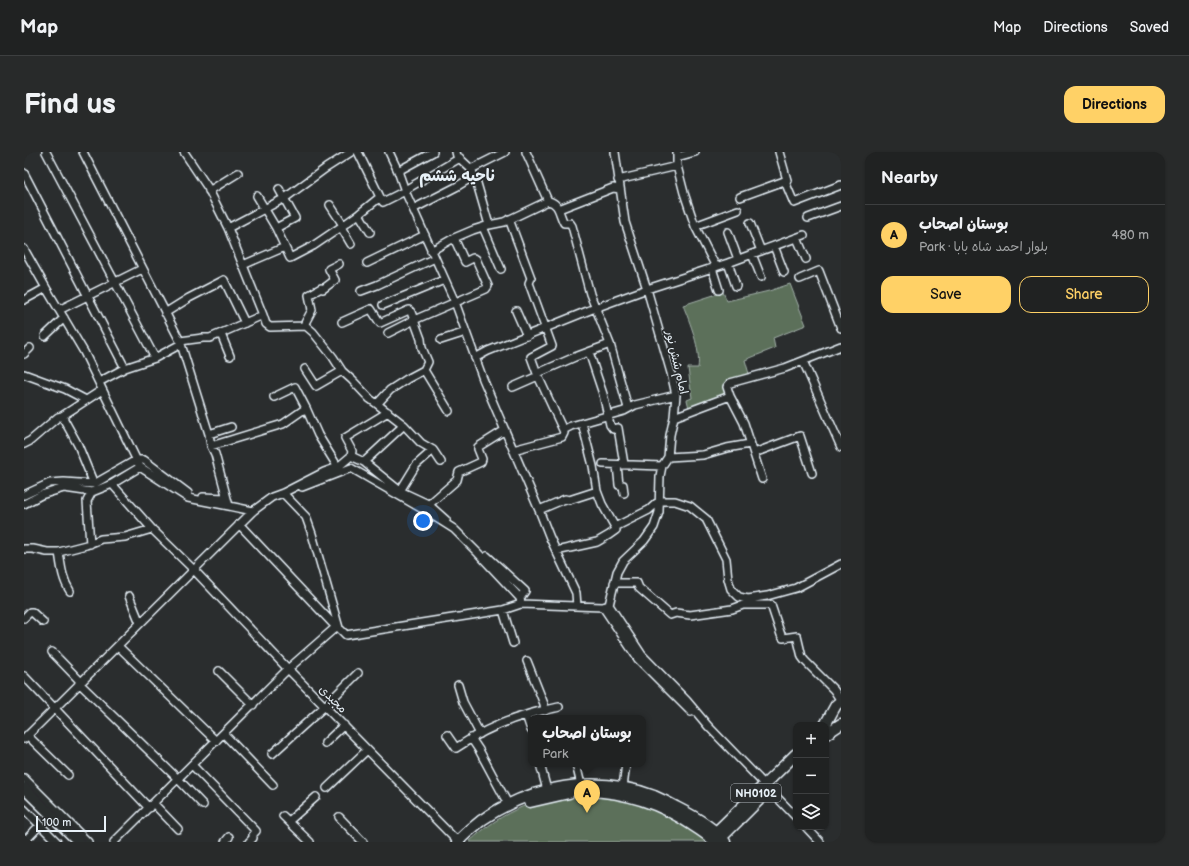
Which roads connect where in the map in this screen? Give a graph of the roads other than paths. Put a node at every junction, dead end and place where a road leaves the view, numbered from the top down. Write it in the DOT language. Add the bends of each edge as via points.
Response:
graph roads {
  1 [pos="46,152"];
  2 [pos="83,152"];
  3 [pos="184,152"];
  4 [pos="351,152"];
  5 [pos="358,152"];
  6 [pos="433,152"];
  7 [pos="456,152"];
  8 [pos="505,152"];
  9 [pos="526,152"];
  10 [pos="615,152"];
  11 [pos="695,152"];
  12 [pos="779,152"];
  13 [pos="391,153"];
  14 [pos="677,154"];
  15 [pos="460,158"];
  16 [pos="677,166"];
  17 [pos="471,169"];
  18 [pos="398,171"];
  19 [pos="24,173"];
  20 [pos="238,173"];
  21 [pos="474,176"];
  22 [pos="618,180"];
  23 [pos="787,180"];
  24 [pos="841,185"];
  25 [pos="279,188"];
  26 [pos="620,189"];
  27 [pos="209,191"];
  28 [pos="405,191"];
  29 [pos="257,196"];
  30 [pos="380,197"];
  31 [pos="285,198"];
  32 [pos="740,198"];
  33 [pos="548,201"];
  34 [pos="330,205"];
  35 [pos="841,206"];
  36 [pos="265,209"];
  37 [pos="413,209"];
  38 [pos="559,209"];
  39 [pos="738,210"];
  40 [pos="359,214"];
  41 [pos="808,218"];
  42 [pos="509,219"];
  43 [pos="750,223"];
  44 [pos="342,226"];
  45 [pos="486,226"];
  46 [pos="695,226"];
  47 [pos="228,228"];
  48 [pos="276,228"];
  49 [pos="370,232"];
  50 [pos="728,232"];
  51 [pos="425,235"];
  52 [pos="454,238"];
  53 [pos="351,244"];
  54 [pos="774,246"];
  55 [pos="285,247"];
  56 [pos="24,249"];
  57 [pos="432,251"];
  58 [pos="761,251"];
  59 [pos="752,254"];
  60 [pos="435,258"];
  61 [pos="738,259"];
  62 [pos="806,259"];
  63 [pos="366,263"];
  64 [pos="728,263"];
  65 [pos="340,264"];
  66 [pos="243,265"];
  67 [pos="714,267"];
  68 [pos="142,269"];
  69 [pos="501,269"];
  70 [pos="784,272"];
  71 [pos="761,277"];
  72 [pos="800,279"];
  73 [pos="444,280"];
  74 [pos="114,283"];
  75 [pos="736,286"];
  76 [pos="46,288"];
  77 [pos="647,289"];
  78 [pos="719,290"];
  79 [pos="361,291"];
  80 [pos="88,296"];
  81 [pos="24,300"];
  82 [pos="455,302"];
  83 [pos="383,305"];
  84 [pos="595,308"];
  85 [pos="59,310"];
  86 [pos="516,311"];
  87 [pos="165,313"];
  88 [pos="263,315"];
  89 [pos="64,318"];
  90 [pos="414,320"];
  91 [pos="342,322"];
  92 [pos="245,323"];
  93 [pos="306,326"];
  94 [pos="545,328"];
  95 [pos="841,328"];
  96 [pos="466,332"];
  97 [pos="388,333"];
  98 [pos="221,334"];
  99 [pos="44,336"];
  100 [pos="527,336"];
  101 [pos="441,340"];
  102 [pos="180,343"];
  103 [pos="610,344"];
  104 [pos="841,346"];
  105 [pos="30,348"];
  106 [pos="589,352"];
  107 [pos="24,354"];
  108 [pos="230,356"];
  109 [pos="155,358"];
  110 [pos="476,358"];
  111 [pos="803,361"];
  112 [pos="125,368"];
  113 [pos="305,369"];
  114 [pos="424,370"];
  115 [pos="342,371"];
  116 [pos="24,374"];
  117 [pos="538,376"];
  118 [pos="99,382"];
  119 [pos="513,387"];
  120 [pos="102,390"];
  121 [pos="676,395"];
  122 [pos="730,396"];
  123 [pos="274,397"];
  124 [pos="86,400"];
  125 [pos="377,404"];
  126 [pos="306,408"];
  127 [pos="628,408"];
  128 [pos="449,411"];
  129 [pos="388,412"];
  130 [pos="608,415"];
  131 [pos="62,416"];
  132 [pos="674,417"];
  133 [pos="582,423"];
  134 [pos="404,425"];
  135 [pos="231,427"];
  136 [pos="505,430"];
  137 [pos="563,430"];
  138 [pos="209,434"];
  139 [pos="24,444"];
  140 [pos="750,444"];
  141 [pos="211,446"];
  142 [pos="841,447"];
  143 [pos="433,450"];
  144 [pos="513,450"];
  145 [pos="754,453"];
  146 [pos="351,456"];
  147 [pos="668,457"];
  148 [pos="136,460"];
  149 [pos="364,462"];
  150 [pos="441,462"];
  151 [pos="603,464"];
  152 [pos="620,464"];
  153 [pos="662,466"];
  154 [pos="140,467"];
  155 [pos="339,469"];
  156 [pos="812,473"];
  157 [pos="762,478"];
  158 [pos="94,484"];
  159 [pos="112,484"];
  160 [pos="400,491"];
  161 [pos="598,491"];
  162 [pos="92,492"];
  163 [pos="624,493"];
  164 [pos="278,494"];
  165 [pos="24,495"];
  166 [pos="226,498"];
  167 [pos="659,501"];
  168 [pos="24,504"];
  169 [pos="262,504"];
  170 [pos="229,506"];
  171 [pos="426,507"];
  172 [pos="539,510"];
  173 [pos="253,511"];
  174 [pos="239,524"];
  175 [pos="615,527"];
  176 [pos="152,529"];
  177 [pos="90,544"];
  178 [pos="24,549"];
  179 [pos="556,551"];
  180 [pos="60,552"];
  181 [pos="841,564"];
  182 [pos="194,570"];
  183 [pos="614,582"];
  184 [pos="70,591"];
  185 [pos="129,596"];
  186 [pos="767,596"];
  187 [pos="521,601"];
  188 [pos="771,605"];
  189 [pos="577,606"];
  190 [pos="606,606"];
  191 [pos="503,610"];
  192 [pos="24,618"];
  193 [pos="43,622"];
  194 [pos="140,623"];
  195 [pos="337,627"];
  196 [pos="514,642"];
  197 [pos="118,646"];
  198 [pos="52,652"];
  199 [pos="527,661"];
  200 [pos="288,669"];
  201 [pos="219,671"];
  202 [pos="358,673"];
  203 [pos="24,676"];
  204 [pos="80,682"];
  205 [pos="458,685"];
  206 [pos="841,701"];
  207 [pos="253,704"];
  208 [pos="325,706"];
  209 [pos="559,707"];
  210 [pos="54,708"];
  211 [pos="545,711"];
  212 [pos="833,711"];
  213 [pos="526,715"];
  214 [pos="528,721"];
  215 [pos="827,722"];
  216 [pos="841,723"];
  217 [pos="344,726"];
  218 [pos="829,732"];
  219 [pos="224,734"];
  220 [pos="480,734"];
  221 [pos="447,735"];
  222 [pos="26,737"];
  223 [pos="471,738"];
  224 [pos="216,741"];
  225 [pos="325,743"];
  226 [pos="367,750"];
  227 [pos="272,754"];
  228 [pos="793,758"];
  229 [pos="192,765"];
  230 [pos="793,766"];
  231 [pos="541,767"];
  232 [pos="577,767"];
  233 [pos="626,767"];
  234 [pos="68,775"];
  235 [pos="24,778"];
  236 [pos="178,779"];
  237 [pos="273,785"];
  238 [pos="581,785"];
  239 [pos="623,787"];
  240 [pos="24,788"];
  241 [pos="327,788"];
  242 [pos="767,788"];
  243 [pos="546,790"];
  244 [pos="24,797"];
  245 [pos="316,797"];
  246 [pos="508,804"];
  247 [pos="151,805"];
  248 [pos="204,805"];
  249 [pos="24,809"];
  250 [pos="793,814"];
  251 [pos="283,816"];
  252 [pos="338,818"];
  253 [pos="289,821"];
  254 [pos="40,825"];
  255 [pos="178,829"];
  256 [pos="809,830"];
  257 [pos="718,839"];
  258 [pos="24,842"];
  259 [pos="57,842"];
  260 [pos="69,842"];
  261 [pos="79,842"];
  262 [pos="88,842"];
  263 [pos="114,842"];
  264 [pos="249,842"];
  265 [pos="310,842"];
  266 [pos="363,842"];
  267 [pos="460,842"];
  268 [pos="820,842"];
  1 -- 74 [label="street"];
  2 -- 68 [label="street"];
  3 -- 27 [label="street"];
  4 -- 31 [label="street"];
  5 -- 30 [label="street"];
  6 -- 18 [label="street"];
  7 -- 15 [label="street"];
  8 -- 17 [label="street"];
  9 -- 33 [label="street"];
  10 -- 22 [label="street, امام شش نور"];
  11 -- 14 [label="street"];
  12 -- 23 [label="street"];
  13 -- 18 [label="street"];
  14 -- 16 [label="street"];
  15 -- 17 [label="street"];
  15 -- 28 [label="street"];
  16 -- 22 [label="street"];
  16 -- 46 [label="street"];
  17 -- 21 [label="street"];
  18 -- 28 [label="street"];
  19 -- 80 [label="street"];
  20 -- 27 [label="street"];
  21 -- 37 [label="street"];
  21 -- 45 [label="street"];
  22 -- 26 [label="street, امام شش نور"];
  23 -- 24 [label="street" via="786,184 794,203"];
  23 -- 32 [label="street"];
  25 -- 31 [label="street"];
  26 -- 38 [label="street" via="613,188"];
  26 -- 77 [label="street, امام شش نور" via="625,222"];
  27 -- 47 [label="street"];
  28 -- 30 [label="street" via="384,202"];
  28 -- 37 [label="street"];
  29 -- 36 [label="street"];
  30 -- 40 [label="street"];
  31 -- 36 [label="street"];
  31 -- 48 [label="street" via="296,218"];
  33 -- 38 [label="street"];
  33 -- 42 [label="street"];
  34 -- 44 [label="street"];
  35 -- 41 [label="street"];
  36 -- 47 [label="street"];
  36 -- 48 [label="street"];
  37 -- 51 [label="street"];
  38 -- 84 [label="street" via="563,222 572,226"];
  39 -- 46 [label="street"];
  40 -- 44 [label="street"];
  40 -- 49 [label="street"];
  42 -- 45 [label="street"];
  42 -- 94 [label="street" via="531,278 529,282"];
  43 -- 58 [label="street"];
  44 -- 53 [label="street"];
  44 -- 55 [label="street" via="290,258"];
  45 -- 52 [label="street"];
  45 -- 69 [label="street"];
  46 -- 67 [label="street"];
  47 -- 66 [label="street"];
  48 -- 55 [label="street"];
  50 -- 61 [label="street"];
  51 -- 57 [label="street"];
  51 -- 63 [label="street"];
  52 -- 57 [label="street"];
  52 -- 82 [label="street" via="465,262 476,259 488,286"];
  54 -- 58 [label="street"];
  54 -- 62 [label="street" via="800,236"];
  54 -- 70 [label="street"];
  55 -- 66 [label="street"];
  56 -- 76 [label="street"];
  57 -- 60 [label="street"];
  58 -- 59 [label="street"];
  59 -- 61 [label="street"];
  59 -- 71 [label="street"];
  60 -- 73 [label="street"];
  60 -- 79 [label="street"];
  61 -- 64 [label="street"];
  64 -- 67 [label="street"];
  64 -- 75 [label="street"];
  65 -- 93 [label="street" via="329,270 335,280 309,295 312,310 304,323"];
  66 -- 88 [label="street"];
  67 -- 77 [label="street"];
  67 -- 78 [label="street"];
  68 -- 74 [label="street"];
  68 -- 87 [label="street"];
  72 -- 95 [label="street" via="819,272"];
  73 -- 82 [label="street"];
  73 -- 83 [label="street"];
  74 -- 80 [label="street"];
  74 -- 109 [label="street"];
  76 -- 81 [label="street"];
  76 -- 85 [label="street"];
  77 -- 84 [label="street"];
  77 -- 121 [label="street, امام شش نور"];
  80 -- 85 [label="street"];
  80 -- 112 [label="street"];
  82 -- 90 [label="street"];
  82 -- 96 [label="street"];
  84 -- 94 [label="street"];
  84 -- 103 [label="street"];
  85 -- 89 [label="street"];
  86 -- 100 [label="street"];
  87 -- 92 [label="street" via="224,280"];
  87 -- 102 [label="street"];
  88 -- 92 [label="street"];
  88 -- 93 [label="street" via="270,327"];
  89 -- 99 [label="street"];
  89 -- 118 [label="street"];
  90 -- 91 [label="street" via="409,310 380,323 371,309"];
  90 -- 97 [label="street"];
  90 -- 114 [label="street" via="428,362"];
  92 -- 98 [label="street"];
  93 -- 115 [label="street"];
  94 -- 100 [label="street"];
  94 -- 117 [label="street" via="552,346 531,357"];
  96 -- 101 [label="street"];
  96 -- 110 [label="street"];
  98 -- 102 [label="street"];
  98 -- 108 [label="street"];
  100 -- 110 [label="street"];
  102 -- 109 [label="street"];
  102 -- 138 [label="street"];
  103 -- 106 [label="street"];
  103 -- 127 [label="street"];
  104 -- 111 [label="street"];
  105 -- 107 [label="street"];
  106 -- 117 [label="street" via="538,373"];
  106 -- 130 [label="street"];
  109 -- 112 [label="street"];
  110 -- 136 [label="street"];
  111 -- 122 [label="street" via="730,383 727,387"];
  111 -- 142 [label="street"];
  112 -- 118 [label="street"];
  113 -- 115 [label="street" via="316,386"];
  114 -- 125 [label="street" via="390,390"];
  114 -- 128 [label="street"];
  115 -- 125 [label="street"];
  116 -- 124 [label="street"];
  117 -- 119 [label="street"];
  117 -- 137 [label="street"];
  118 -- 120 [label="street"];
  120 -- 124 [label="street"];
  120 -- 148 [label="street"];
  121 -- 127 [label="street"];
  121 -- 132 [label="street, امام شش نور"];
  122 -- 132 [label="street"];
  122 -- 140 [label="street" via="744,423"];
  123 -- 126 [label="street" via="296,387"];
  124 -- 131 [label="street"];
  125 -- 129 [label="street"];
  126 -- 141 [label="street" via="283,424"];
  126 -- 155 [label="street" via="318,435"];
  127 -- 130 [label="street"];
  129 -- 134 [label="street"];
  129 -- 146 [label="street" via="345,438 352,451"];
  130 -- 133 [label="street"];
  130 -- 152 [label="street" via="613,429 618,428"];
  131 -- 139 [label="street"];
  131 -- 158 [label="street" via="78,445"];
  132 -- 147 [label="street, امام شش نور"];
  133 -- 137 [label="street"];
  133 -- 161 [label="street"];
  134 -- 143 [label="street"];
  134 -- 149 [label="street"];
  135 -- 138 [label="street"];
  136 -- 144 [label="street"];
  136 -- 171 [label="street" via="478,447 482,462 459,472 457,480"];
  137 -- 144 [label="street" via="562,436"];
  138 -- 141 [label="street"];
  140 -- 145 [label="street"];
  140 -- 147 [label="street" via="703,455"];
  141 -- 166 [label="street"];
  143 -- 150 [label="street"];
  143 -- 160 [label="street" via="416,465"];
  144 -- 172 [label="street"];
  145 -- 156 [label="street" via="800,436"];
  145 -- 157 [label="street"];
  146 -- 149 [label="street"];
  146 -- 155 [label="street"];
  147 -- 153 [label="street, امام شش نور"];
  148 -- 154 [label="street"];
  148 -- 158 [label="street"];
  148 -- 166 [label="street" via="144,460 197,497"];
  149 -- 160 [label="street"];
  151 -- 152 [label="street"];
  152 -- 153 [label="street"];
  152 -- 163 [label="street" via="619,485 624,485"];
  153 -- 167 [label="street, امام شش نور"];
  154 -- 159 [label="street"];
  154 -- 170 [label="street" via="188,498"];
  155 -- 164 [label="street" via="324,472"];
  155 -- 171 [label="street" via="351,468"];
  158 -- 165 [label="street" via="50,483"];
  159 -- 162 [label="street"];
  159 -- 176 [label="street, مجیدی"];
  160 -- 171 [label="street"];
  161 -- 172 [label="street" via="565,499"];
  161 -- 175 [label="street"];
  162 -- 168 [label="street" via="64,488 41,495"];
  162 -- 177 [label="street" via="87,501"];
  164 -- 169 [label="street"];
  164 -- 169 [label="street"];
  164 -- 195 [label="street" via="306,517"];
  166 -- 170 [label="street"];
  167 -- 175 [label="street" via="650,510"];
  167 -- 183 [label="street, امام شش نور" via="654,527 644,541 623,561 616,572"];
  167 -- 186 [label="street" via="675,501 690,506 706,519 726,559 731,589 739,597 748,599"];
  169 -- 173 [label="street"];
  170 -- 173 [label="street"];
  171 -- 187 [label="street" via="454,529"];
  172 -- 179 [label="street"];
  173 -- 174 [label="street"];
  174 -- 182 [label="street"];
  174 -- 195 [label="street"];
  175 -- 179 [label="street" via="616,530 597,542"];
  176 -- 177 [label="street" via="125,537 102,539"];
  176 -- 182 [label="street, مجیدی"];
  177 -- 180 [label="street"];
  178 -- 180 [label="street"];
  179 -- 189 [label="street" via="576,593"];
  180 -- 184 [label="street" via="66,586"];
  181 -- 186 [label="street" via="796,588"];
  182 -- 194 [label="street"];
  182 -- 200 [label="street, مجیدی"];
  183 -- 188 [label="street" via="637,582 639,588 670,615 690,615 743,605"];
  183 -- 190 [label="street, امام شش نور"];
  185 -- 194 [label="street"];
  186 -- 188 [label="street"];
  187 -- 189 [label="street"];
  187 -- 191 [label="street"];
  188 -- 206 [label="street" via="783,638 797,636 802,657 834,690"];
  189 -- 190 [label="street"];
  190 -- 242 [label="street" via="638,659 708,726"];
  191 -- 195 [label="street" via="346,635"];
  191 -- 196 [label="street"];
  192 -- 193 [label="street" via="32,612"];
  194 -- 197 [label="street"];
  195 -- 200 [label="street"];
  197 -- 204 [label="street"];
  197 -- 224 [label="street"];
  198 -- 204 [label="street"];
  199 -- 211 [label="street"];
  200 -- 207 [label="street"];
  200 -- 208 [label="street, مجیدی"];
  201 -- 207 [label="street"];
  202 -- 208 [label="street"];
  203 -- 210 [label="street"];
  204 -- 210 [label="street"];
  204 -- 236 [label="street"];
  205 -- 220 [label="street" via="463,702"];
  206 -- 212 [label="highway"];
  207 -- 219 [label="street"];
  208 -- 217 [label="street, مجیدی"];
  208 -- 227 [label="street"];
  209 -- 211 [label="street"];
  210 -- 222 [label="street"];
  210 -- 247 [label="street"];
  211 -- 213 [label="street"];
  212 -- 215 [label="highway"];
  212 -- 216 [label="highway" via="834,718"];
  213 -- 214 [label="street"];
  213 -- 220 [label="street"];
  216 -- 218 [label="highway"];
  217 -- 225 [label="street"];
  217 -- 226 [label="street, مجیدی"];
  219 -- 224 [label="street"];
  219 -- 237 [label="street"];
  220 -- 223 [label="street"];
  221 -- 223 [label="street" via="456,748"];
  222 -- 234 [label="street"];
  223 -- 246 [label="street"];
  224 -- 229 [label="street"];
  226 -- 241 [label="street"];
  226 -- 267 [label="street, مجیدی"];
  228 -- 242 [label="highway, NH0102"];
  229 -- 236 [label="street"];
  229 -- 264 [label="street" via="256,831"];
  230 -- 242 [label="highway, NH0102"];
  231 -- 243 [label="street"];
  232 -- 238 [label="street"];
  233 -- 239 [label="street"];
  235 -- 262 [label="street"];
  236 -- 247 [label="street"];
  236 -- 248 [label="street"];
  238 -- 239 [label="highway"];
  238 -- 243 [label="highway"];
  239 -- 257 [label="highway" via="655,796 686,812"];
  240 -- 261 [label="highway"];
  242 -- 250 [label="street"];
  242 -- 257 [label="highway, NH0102"];
  243 -- 246 [label="highway"];
  244 -- 260 [label="highway"];
  245 -- 253 [label="street"];
  246 -- 267 [label="highway" via="479,822"];
  247 -- 255 [label="street"];
  247 -- 263 [label="street"];
  249 -- 254 [label="street"];
  251 -- 253 [label="street"];
  252 -- 266 [label="street"];
  253 -- 265 [label="street"];
  254 -- 258 [label="street"];
  254 -- 259 [label="street"];
  256 -- 268 [label="street"];
  257 -- 267 [label="highway" via="653,803 626,795 580,791 525,803 492,820"];
}
